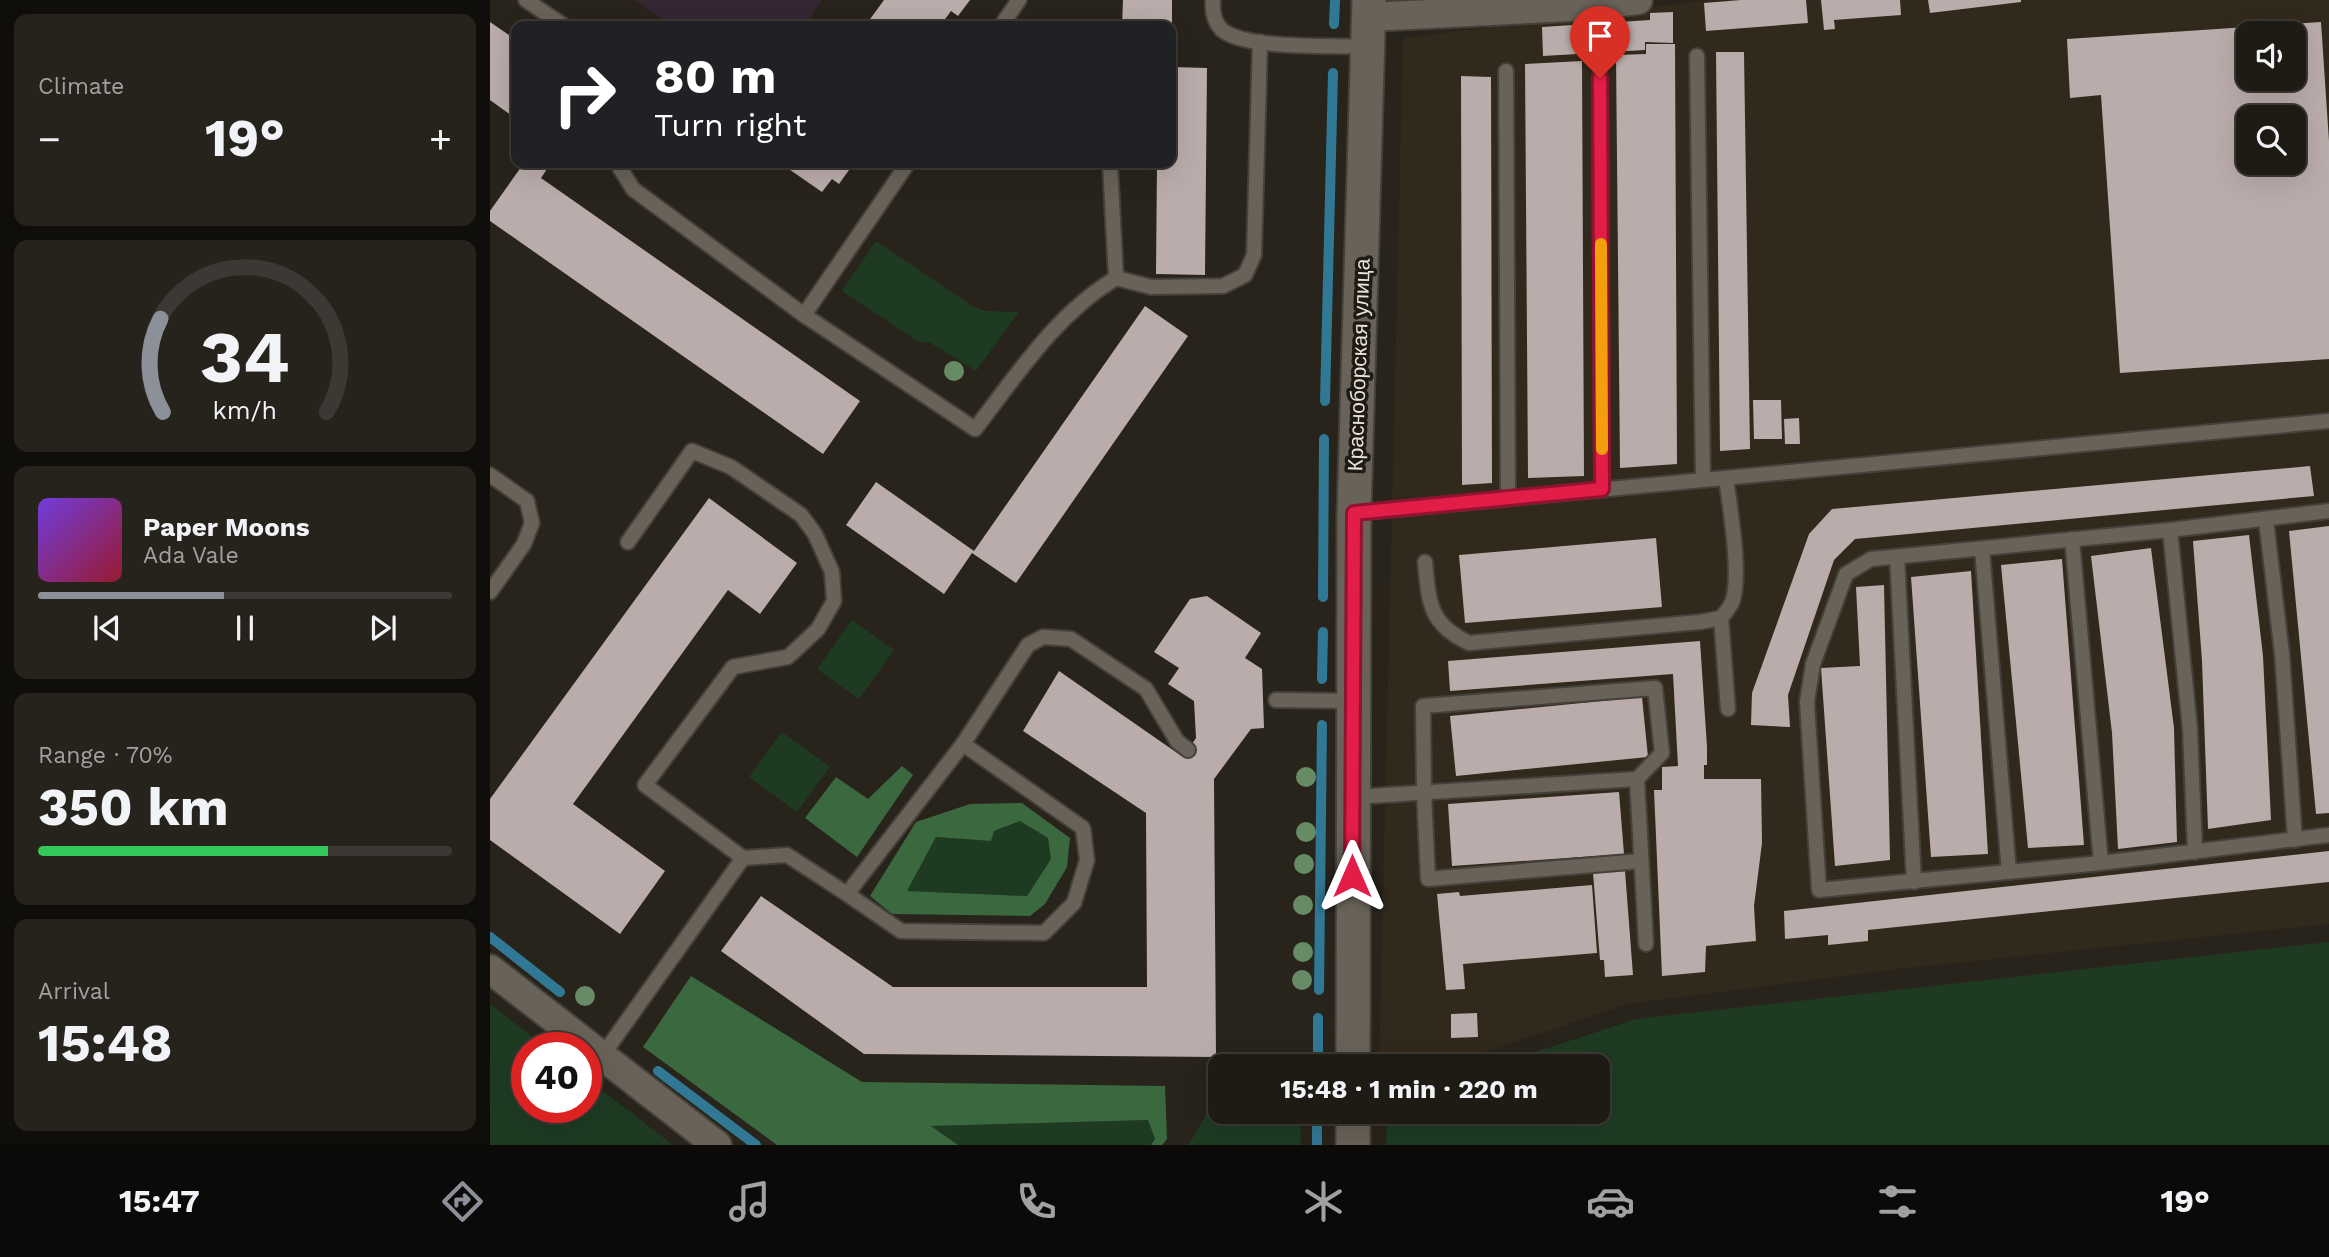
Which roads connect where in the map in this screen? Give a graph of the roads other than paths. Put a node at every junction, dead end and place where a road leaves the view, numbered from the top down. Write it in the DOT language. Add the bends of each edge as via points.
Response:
graph roads {
  1 [pos="526,0"];
  2 [pos="1019,0"];
  3 [pos="1213,0"];
  4 [pos="1638,0"];
  5 [pos="557,21"];
  6 [pos="1006,21"];
  7 [pos="1369,21"];
  8 [pos="1260,43"];
  9 [pos="1697,56"];
  10 [pos="1506,71"];
  11 [pos="1600,78"];
  12 [pos="620,168"];
  13 [pos="905,168"];
  14 [pos="1110,168"];
  15 [pos="1116,278"];
  16 [pos="804,315"];
  17 [pos="2329,421"];
  18 [pos="490,475"];
  19 [pos="1726,478"];
  20 [pos="1703,480"];
  21 [pos="1602,489"];
  22 [pos="1508,498"];
  23 [pos="2329,511"];
  24 [pos="1354,513"];
  25 [pos="2266,520"];
  26 [pos="2170,530"];
  27 [pos="2072,540"];
  28 [pos="628,542"];
  29 [pos="1982,549"];
  30 [pos="1897,557"];
  31 [pos="1425,562"];
  32 [pos="490,592"];
  33 [pos="1721,618"];
  34 [pos="1276,700"];
  35 [pos="1352,701"];
  36 [pos="1728,709"];
  37 [pos="962,744"];
  38 [pos="1188,750"];
  39 [pos="1637,779"];
  40 [pos="1424,793"];
  41 [pos="1352,797"];
  42 [pos="2329,835"];
  43 [pos="2295,840"];
  44 [pos="2195,852"];
  45 [pos="743,858"];
  46 [pos="1641,861"];
  47 [pos="2101,863"];
  48 [pos="2009,872"];
  49 [pos="1914,882"];
  50 [pos="847,894"];
  51 [pos="1646,944"];
  52 [pos="492,974"];
  53 [pos="570,1032"];
  54 [pos="1353,1054"];
  55 [pos="602,1056"];
  56 [pos="1353,1124"];
  57 [pos="717,1145"];
  58 [pos="1353,1145"];
  1 -- 5 [label="lane"];
  2 -- 6 [label="lane"];
  3 -- 8 [label="lane" via="1212,13 1220,28 1238,39"];
  4 -- 7 [label="street"];
  7 -- 8 [label="lane"];
  7 -- 24 [label="street, Красноборская улица"];
  8 -- 15 [label="lane" via="1254,255 1245,275 1223,286 1152,287"];
  9 -- 20 [label="lane"];
  10 -- 22 [label="lane"];
  11 -- 21 [label="lane"];
  12 -- 16 [label="lane" via="633,189"];
  13 -- 16 [label="lane"];
  14 -- 15 [label="lane"];
  15 -- 16 [label="lane" via="1091,293 1058,324 975,429"];
  17 -- 19 [label="lane"];
  18 -- 32 [label="lane" via="527,501 532,523 524,544"];
  19 -- 20 [label="lane"];
  19 -- 33 [label="lane" via="1735,584 1733,602"];
  20 -- 21 [label="lane"];
  21 -- 22 [label="lane"];
  22 -- 24 [label="lane"];
  23 -- 25 [label="lane"];
  24 -- 35 [label="street, Красноборская улица"];
  25 -- 26 [label="lane"];
  25 -- 43 [label="lane" via="2282,654"];
  26 -- 27 [label="lane"];
  26 -- 44 [label="lane" via="2190,729"];
  27 -- 29 [label="lane"];
  27 -- 47 [label="lane"];
  28 -- 45 [label="lane" via="692,451 730,467 801,515 832,572 834,601 818,629 788,657 733,667 645,785"];
  29 -- 30 [label="lane"];
  29 -- 48 [label="lane"];
  30 -- 49 [label="lane"];
  30 -- 49 [label="lane" via="1871,559 1846,574 1813,664 1807,702 1819,890"];
  31 -- 33 [label="lane" via="1436,618 1450,634 1469,643"];
  33 -- 36 [label="lane"];
  34 -- 35 [label="lane"];
  35 -- 41 [label="street, Красноборская улица"];
  37 -- 38 [label="lane" via="1028,645 1043,637 1071,639 1146,689 1177,741"];
  37 -- 50 [label="lane"];
  37 -- 50 [label="lane" via="1083,828 1087,860 1074,904 1044,933 901,931"];
  39 -- 40 [label="lane"];
  39 -- 40 [label="lane" via="1662,753 1655,688 1423,706"];
  39 -- 46 [label="lane"];
  40 -- 41 [label="lane"];
  40 -- 46 [label="lane" via="1428,879"];
  41 -- 54 [label="street, Красноборская улица"];
  42 -- 43 [label="lane"];
  43 -- 44 [label="lane"];
  44 -- 47 [label="lane"];
  45 -- 50 [label="lane" via="787,855"];
  45 -- 55 [label="lane"];
  46 -- 51 [label="lane"];
  47 -- 48 [label="lane"];
  48 -- 49 [label="lane"];
  52 -- 53 [label="street"];
  55 -- 57 [label="street"];
  56 -- 58 [label="street"];
}
